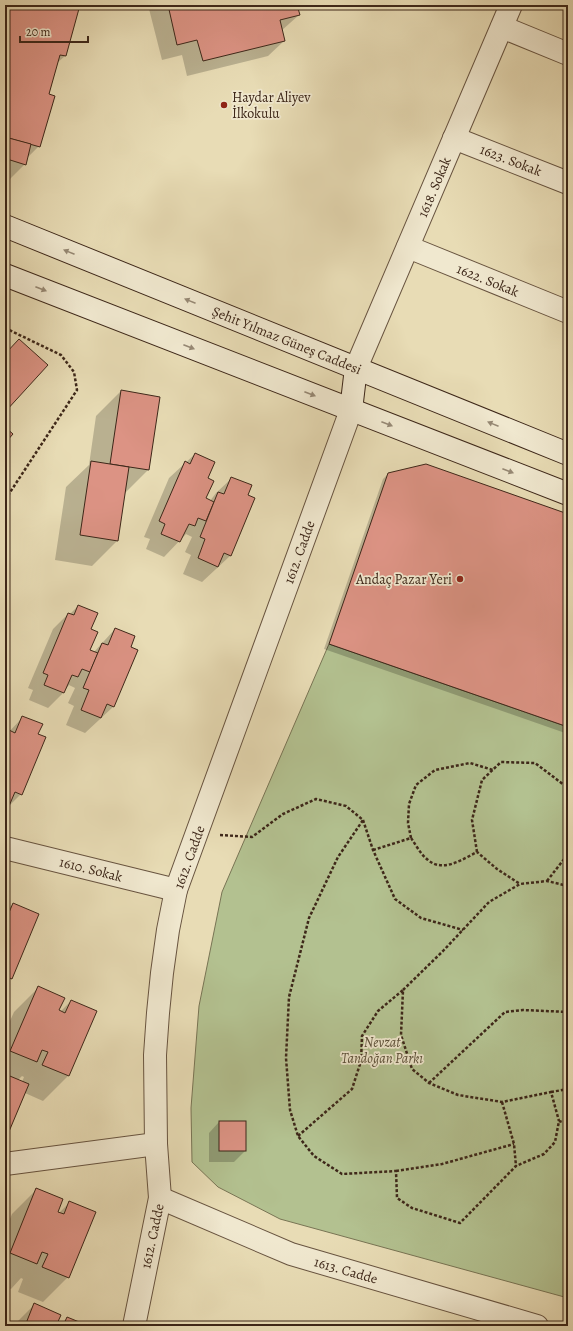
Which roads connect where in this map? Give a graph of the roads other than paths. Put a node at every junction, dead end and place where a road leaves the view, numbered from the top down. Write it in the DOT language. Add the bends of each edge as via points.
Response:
graph roads {
  1 [pos="511,5"];
  2 [pos="502,26"];
  3 [pos="568,54"];
  4 [pos="454,138"];
  5 [pos="568,183"];
  6 [pos="5,226"];
  7 [pos="408,247"];
  8 [pos="5,275"];
  9 [pos="568,312"];
  10 [pos="356,368"];
  11 [pos="351,410"];
  12 [pos="568,454"];
  13 [pos="568,494"];
  14 [pos="5,848"];
  15 [pos="176,890"];
  16 [pos="156,1144"];
  17 [pos="5,1164"];
  18 [pos="160,1198"];
  19 [pos="134,1326"];
  20 [pos="537,1326"];
  1 -- 2 [label="street, 1618. Sokak"];
  2 -- 3 [label="street"];
  2 -- 4 [label="street, 1618. Sokak"];
  4 -- 5 [label="street, 1623. Sokak"];
  4 -- 7 [label="street, 1618. Sokak"];
  10 -- 6 [label="street, Şehit Yılmaz Güneş Caddesi, one-way"];
  7 -- 9 [label="street, 1622. Sokak"];
  7 -- 10 [label="street, 1618. Sokak"];
  8 -- 11 [label="street, one-way"];
  10 -- 11 [label="street, 1612. Cadde"];
  12 -- 10 [label="street, Şehit Yılmaz Güneş Caddesi, one-way"];
  11 -- 13 [label="street, one-way"];
  11 -- 15 [label="street, 1612. Cadde"];
  14 -- 15 [label="street, 1610. Sokak"];
  15 -- 16 [label="street, 1612. Cadde" via="168,930 158,1013"];
  16 -- 17 [label="street"];
  16 -- 18 [label="street, 1612. Cadde"];
  18 -- 19 [label="street, 1612. Cadde"];
  18 -- 20 [label="street, 1613. Cadde" via="291,1254"];
}
